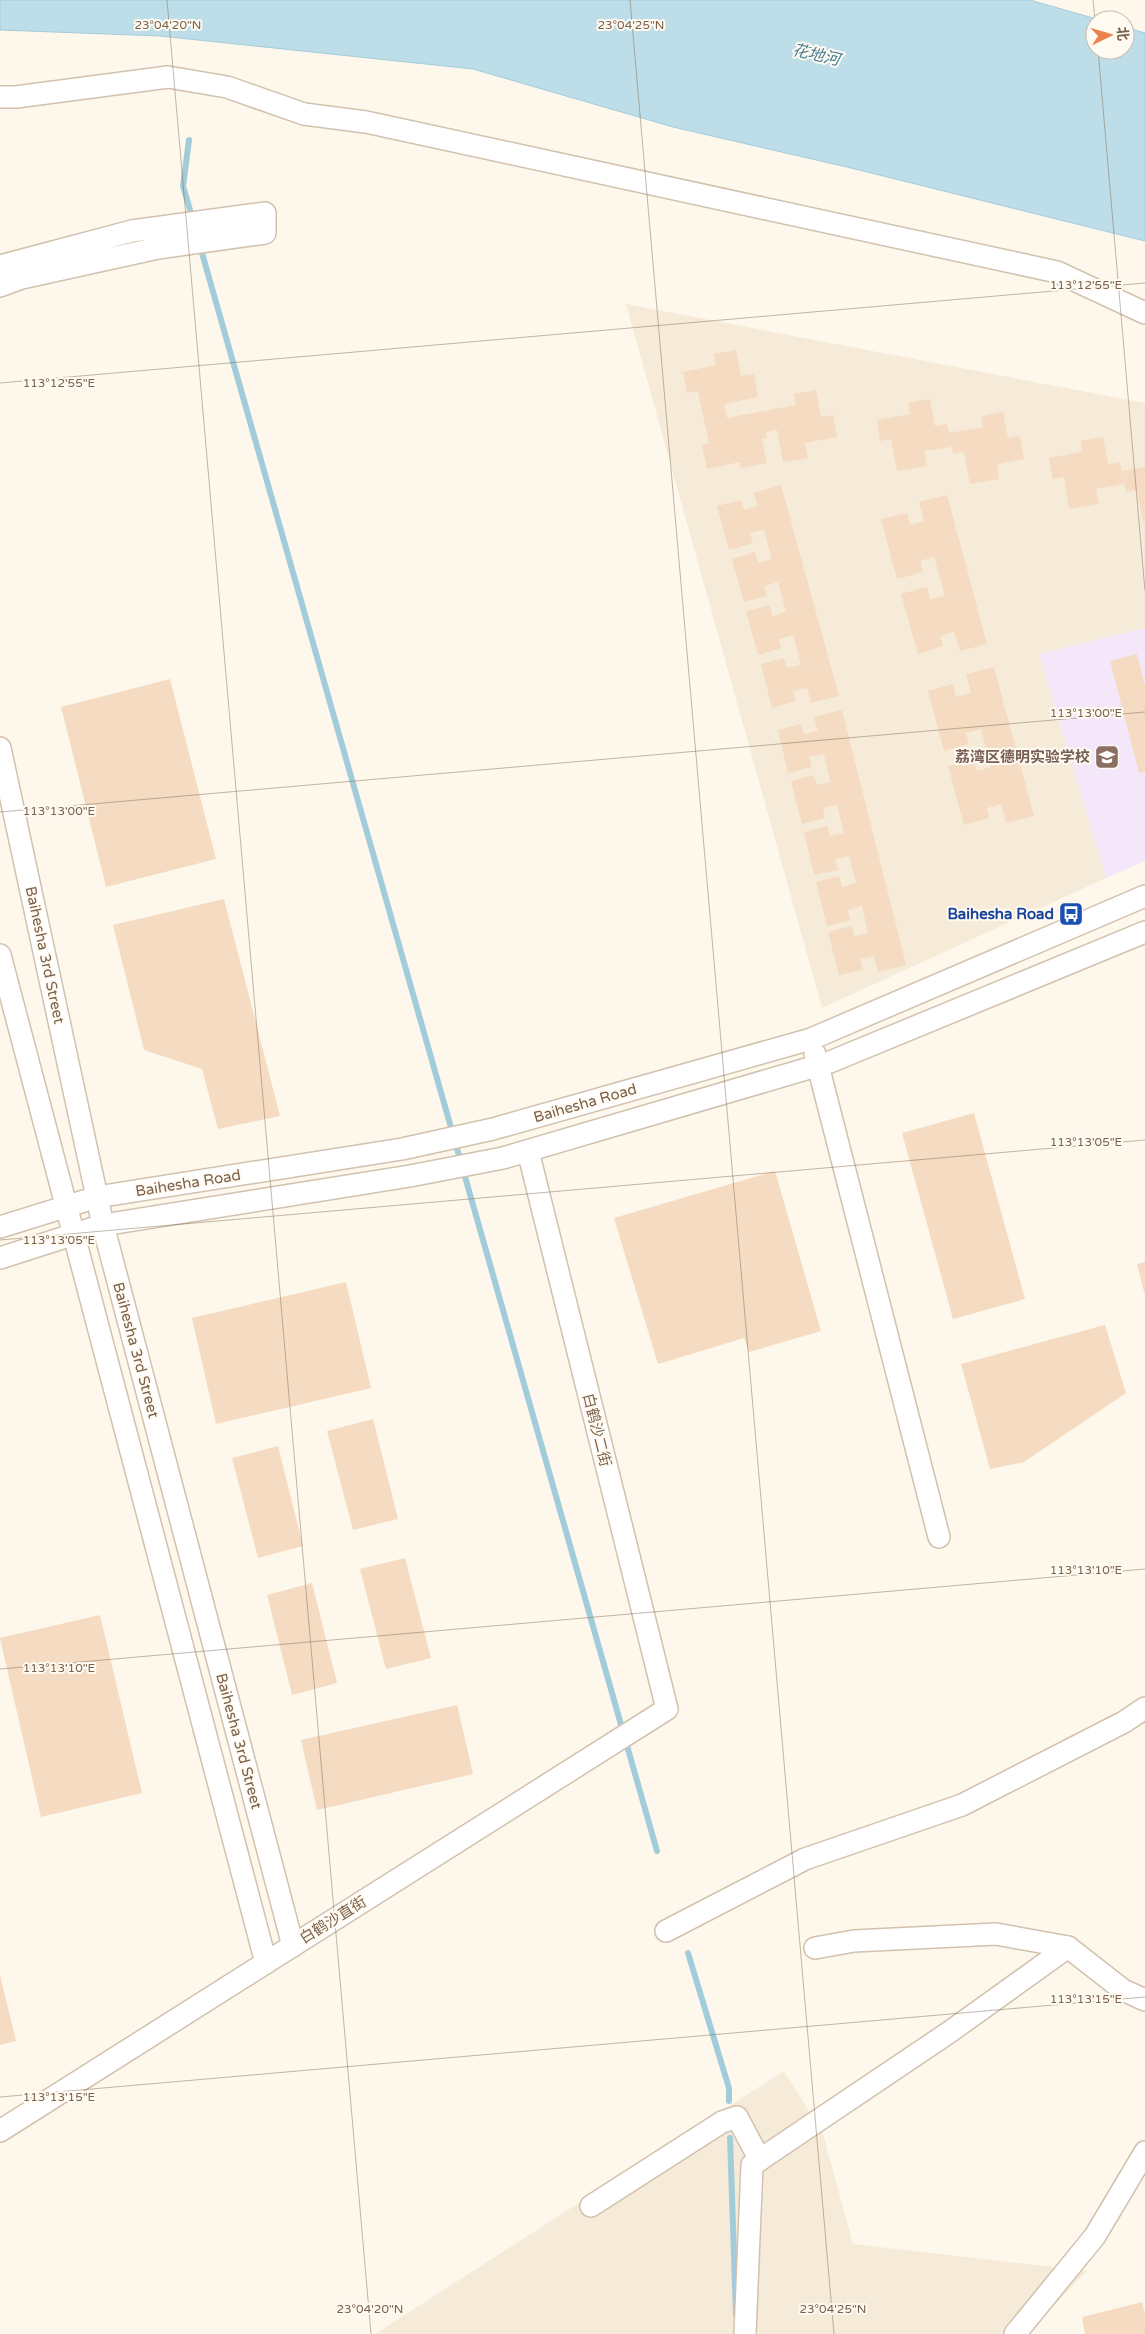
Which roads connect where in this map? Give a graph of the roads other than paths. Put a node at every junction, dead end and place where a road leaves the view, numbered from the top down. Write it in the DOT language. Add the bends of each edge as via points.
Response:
graph roads {
  1 [pos="0,97"];
  2 [pos="0,266"];
  3 [pos="0,286"];
  4 [pos="1145,313"];
  5 [pos="0,748"];
  6 [pos="1145,896"];
  7 [pos="1145,932"];
  8 [pos="0,955"];
  9 [pos="811,1039"];
  10 [pos="818,1066"];
  11 [pos="528,1151"];
  12 [pos="97,1197"];
  13 [pos="67,1206"];
  14 [pos="103,1225"];
  15 [pos="0,1227"];
  16 [pos="74,1234"];
  17 [pos="0,1258"];
  18 [pos="939,1537"];
  19 [pos="1145,1708"];
  20 [pos="667,1710"];
  21 [pos="666,1931"];
  22 [pos="293,1946"];
  23 [pos="1068,1947"];
  24 [pos="815,1948"];
  25 [pos="266,1963"];
  26 [pos="1145,2000"];
  27 [pos="0,2131"];
  28 [pos="1145,2152"];
  29 [pos="760,2160"];
  30 [pos="591,2206"];
  31 [pos="746,2334"];
  32 [pos="1015,2334"];
  1 -- 4 [label="street" via="168,77 226,87 304,114 366,122 1057,272"];
  2 -- 3 [label="street" via="153,227 254,225 22,278"];
  5 -- 12 [label="street, Baihesha 3rd Street"];
  6 -- 9 [label="street, Baihesha Road"];
  7 -- 10 [label="street, Baihesha Road"];
  8 -- 13 [label="street, Baihesha 3rd Street"];
  9 -- 10 [label="street"];
  9 -- 12 [label="street, Baihesha Road" via="493,1130 402,1148"];
  10 -- 11 [label="street, Baihesha Road"];
  10 -- 18 [label="street"];
  11 -- 14 [label="street, Baihesha Road" via="410,1176"];
  11 -- 20 [label="street, 白鹤沙二街"];
  12 -- 13 [label="street, Baihesha Road"];
  12 -- 14 [label="street, Baihesha 3rd Street"];
  13 -- 15 [label="street, Baihesha Road"];
  13 -- 16 [label="street, Baihesha 3rd Street"];
  14 -- 16 [label="street, Baihesha Road"];
  14 -- 22 [label="street, Baihesha 3rd Street"];
  16 -- 17 [label="street, Baihesha Road"];
  16 -- 25 [label="street, Baihesha 3rd Street"];
  19 -- 21 [label="street" via="1124,1722 962,1804 805,1859"];
  20 -- 22 [label="street, 白鹤沙直街"];
  22 -- 25 [label="street, 白鹤沙直街"];
  23 -- 24 [label="street" via="996,1934 854,1941"];
  23 -- 26 [label="street" via="1123,1990"];
  23 -- 29 [label="street" via="952,2031"];
  25 -- 27 [label="street, 白鹤沙直街"];
  28 -- 32 [label="street" via="1096,2236"];
  29 -- 30 [label="street" via="737,2117 722,2122"];
  29 -- 31 [label="street" via="752,2165"];
}
